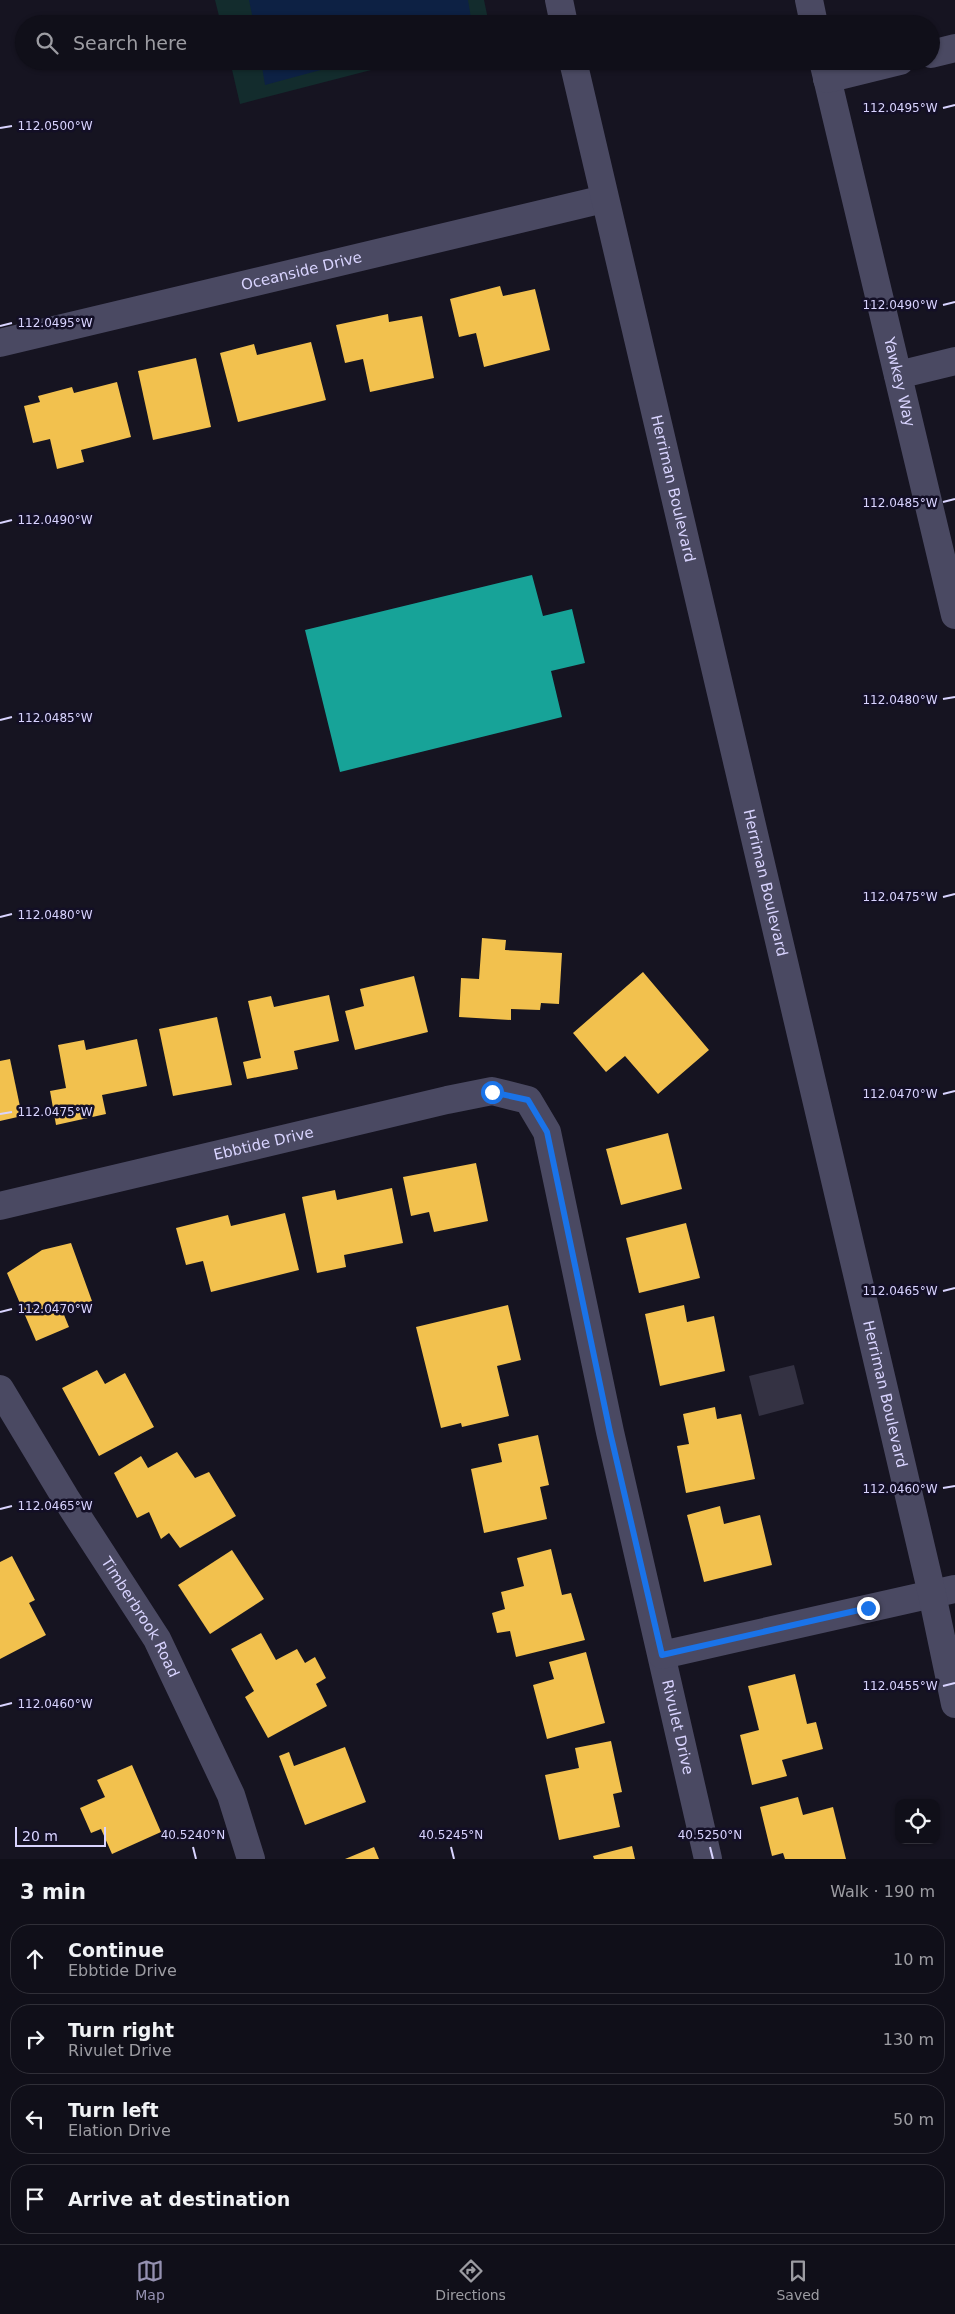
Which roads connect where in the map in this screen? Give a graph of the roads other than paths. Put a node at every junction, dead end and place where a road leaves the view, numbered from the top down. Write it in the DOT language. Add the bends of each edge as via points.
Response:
graph roads {
  1 [pos="558,0"];
  2 [pos="809,0"];
  3 [pos="562,15"];
  4 [pos="812,15"];
  5 [pos="955,48"];
  6 [pos="940,52"];
  7 [pos="575,70"];
  8 [pos="825,70"];
  9 [pos="604,199"];
  10 [pos="0,343"];
  11 [pos="955,361"];
  12 [pos="898,375"];
  13 [pos="955,616"];
  14 [pos="528,1100"];
  15 [pos="0,1206"];
  16 [pos="0,1389"];
  17 [pos="943,1591"];
  18 [pos="662,1655"];
  19 [pos="955,1704"];
  20 [pos="251,1859"];
  21 [pos="708,1859"];
  1 -- 3 [label="street"];
  2 -- 4 [label="street"];
  5 -- 6 [label="street"];
  7 -- 9 [label="street, Herriman Boulevard"];
  8 -- 12 [label="street, Yawkey Way"];
  9 -- 10 [label="street, Oceanside Drive"];
  9 -- 17 [label="street, Herriman Boulevard"];
  11 -- 12 [label="street"];
  12 -- 13 [label="street, Yawkey Way"];
  14 -- 15 [label="street, Ebbtide Drive" via="492,1092 448,1100"];
  14 -- 18 [label="street, Rivulet Drive" via="547,1132 610,1432"];
  16 -- 20 [label="street, Timberbrook Road" via="157,1639 231,1795"];
  17 -- 18 [label="street"];
  17 -- 19 [label="street, Herriman Boulevard"];
  18 -- 21 [label="street, Rivulet Drive"];
}
